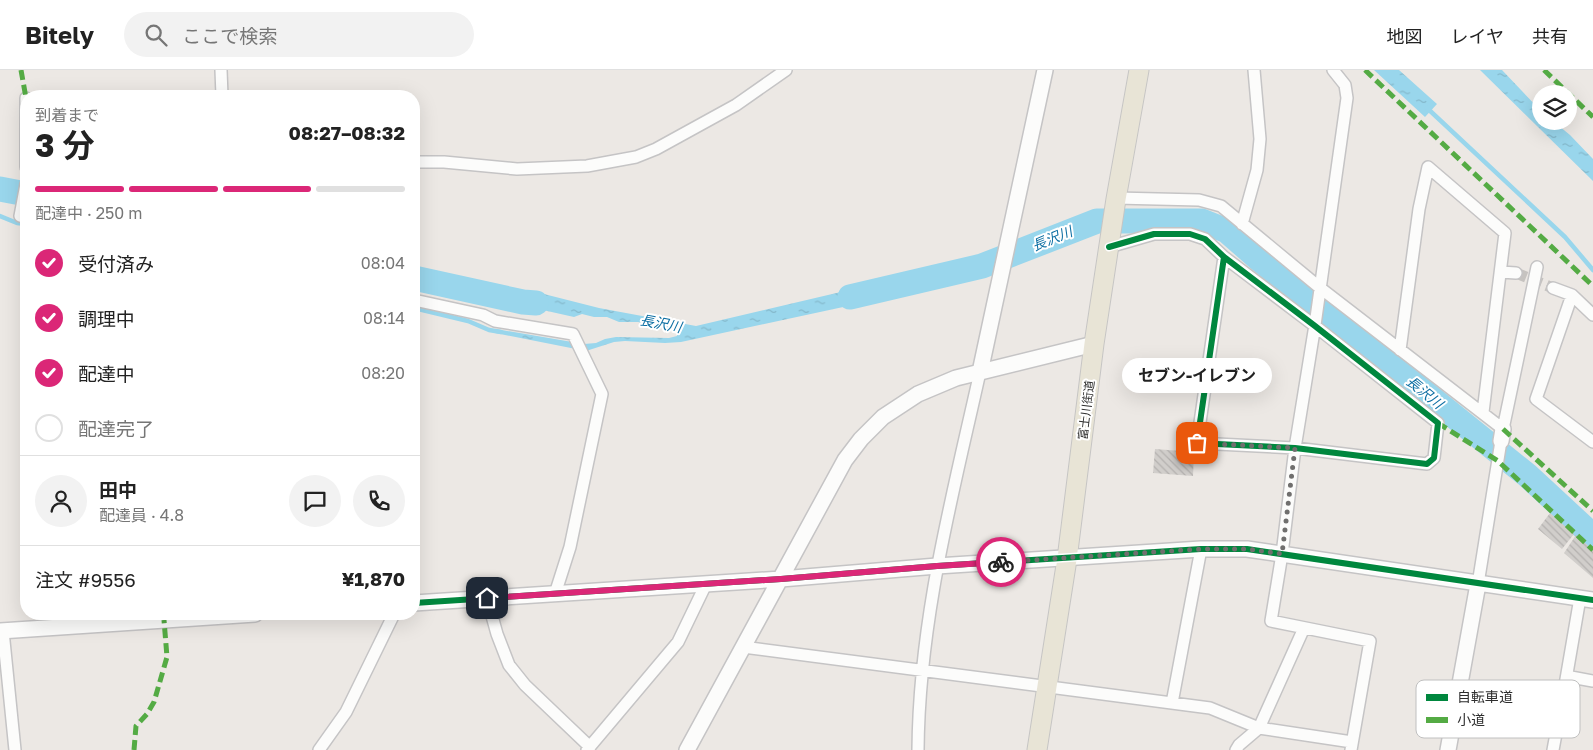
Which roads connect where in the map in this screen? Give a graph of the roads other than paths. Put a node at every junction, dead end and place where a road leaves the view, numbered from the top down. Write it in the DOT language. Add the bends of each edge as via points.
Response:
graph roads {
  1 [pos="221,70"];
  2 [pos="786,70"];
  3 [pos="1045,70"];
  4 [pos="1138,70"];
  5 [pos="1254,70"];
  6 [pos="1333,70"];
  7 [pos="222,90"];
  8 [pos="420,162"];
  9 [pos="1116,199"];
  10 [pos="1242,224"];
  11 [pos="1109,247"];
  12 [pos="1224,257"];
  13 [pos="1537,267"];
  14 [pos="1501,272"];
  15 [pos="1516,273"];
  16 [pos="1319,288"];
  17 [pos="1553,288"];
  18 [pos="1572,295"];
  19 [pos="420,301"];
  20 [pos="1593,315"];
  21 [pos="1315,325"];
  22 [pos="1094,344"];
  23 [pos="1400,350"];
  24 [pos="980,372"];
  25 [pos="1483,412"];
  26 [pos="1502,435"];
  27 [pos="1593,442"];
  28 [pos="1295,448"];
  29 [pos="1201,549"];
  30 [pos="1282,554"];
  31 [pos="1067,559"];
  32 [pos="937,566"];
  33 [pos="781,579"];
  34 [pos="706,584"];
  35 [pos="1478,584"];
  36 [pos="555,594"];
  37 [pos="487,598"];
  38 [pos="1586,599"];
  39 [pos="420,603"];
  40 [pos="165,620"];
  41 [pos="391,620"];
  42 [pos="1304,628"];
  43 [pos="1,631"];
  44 [pos="743,647"];
  45 [pos="921,671"];
  46 [pos="1460,680"];
  47 [pos="1566,680"];
  48 [pos="1569,680"];
  49 [pos="1593,681"];
  50 [pos="1047,687"];
  51 [pos="1172,703"];
  52 [pos="1259,728"];
  53 [pos="1352,746"];
  54 [pos="588,748"];
  55 [pos="15,750"];
  56 [pos="319,750"];
  57 [pos="687,750"];
  58 [pos="918,750"];
  59 [pos="1037,750"];
  60 [pos="1236,750"];
  1 -- 7 [label="street"];
  2 -- 8 [label="street" via="736,105 636,157 587,166 517,169"];
  3 -- 24 [label="street"];
  4 -- 9 [label="main road, 富士川街道"];
  5 -- 10 [label="street" via="1260,139 1257,170"];
  6 -- 16 [label="street" via="1345,85 1347,98"];
  9 -- 10 [label="street" via="1199,200 1221,206"];
  9 -- 11 [label="main road, 富士川街道"];
  10 -- 16 [label="street"];
  11 -- 12 [label="street" via="1154,234 1190,234 1205,239"];
  11 -- 22 [label="main road, 富士川街道"];
  12 -- 21 [label="street"];
  12 -- 28 [label="street" via="1197,443"];
  13 -- 26 [label="street"];
  14 -- 15 [label="street"];
  14 -- 23 [label="street" via="1505,233 1428,167 1418,210"];
  14 -- 25 [label="street"];
  16 -- 21 [label="street"];
  16 -- 23 [label="street"];
  17 -- 18 [label="street"];
  18 -- 20 [label="street"];
  18 -- 27 [label="street" via="1536,399"];
  19 -- 36 [label="street" via="483,315 495,321 573,334 602,394 570,548"];
  21 -- 28 [label="street"];
  21 -- 28 [label="street" via="1438,423 1434,458 1427,464"];
  22 -- 24 [label="street"];
  22 -- 31 [label="main road, 富士川街道"];
  23 -- 25 [label="street"];
  24 -- 32 [label="street"];
  24 -- 33 [label="street" via="918,394 883,417 861,439 844,460"];
  25 -- 26 [label="street"];
  26 -- 35 [label="street"];
  28 -- 30 [label="street"];
  29 -- 30 [label="street" via="1247,549"];
  29 -- 31 [label="street"];
  29 -- 51 [label="street"];
  30 -- 35 [label="street"];
  30 -- 42 [label="street" via="1270,621"];
  31 -- 32 [label="street"];
  31 -- 50 [label="main road, 富士川街道"];
  32 -- 33 [label="street"];
  32 -- 45 [label="street"];
  33 -- 34 [label="street"];
  33 -- 44 [label="street"];
  34 -- 36 [label="street"];
  34 -- 54 [label="street" via="678,642"];
  35 -- 38 [label="street"];
  35 -- 46 [label="street"];
  36 -- 37 [label="street"];
  37 -- 39 [label="street"];
  37 -- 54 [label="street" via="509,665"];
  38 -- 47 [label="street"];
  40 -- 43 [label="street"];
  41 -- 56 [label="street" via="346,712"];
  42 -- 52 [label="street"];
  42 -- 53 [label="street" via="1370,641"];
  43 -- 55 [label="street"];
  44 -- 45 [label="street"];
  44 -- 57 [label="street"];
  45 -- 50 [label="street"];
  45 -- 58 [label="street"];
  48 -- 49 [label="street" via="1571,677"];
  50 -- 51 [label="street"];
  50 -- 59 [label="main road, 富士川街道"];
  51 -- 52 [label="street" via="1210,708"];
  52 -- 53 [label="street"];
  52 -- 60 [label="street"];
}
